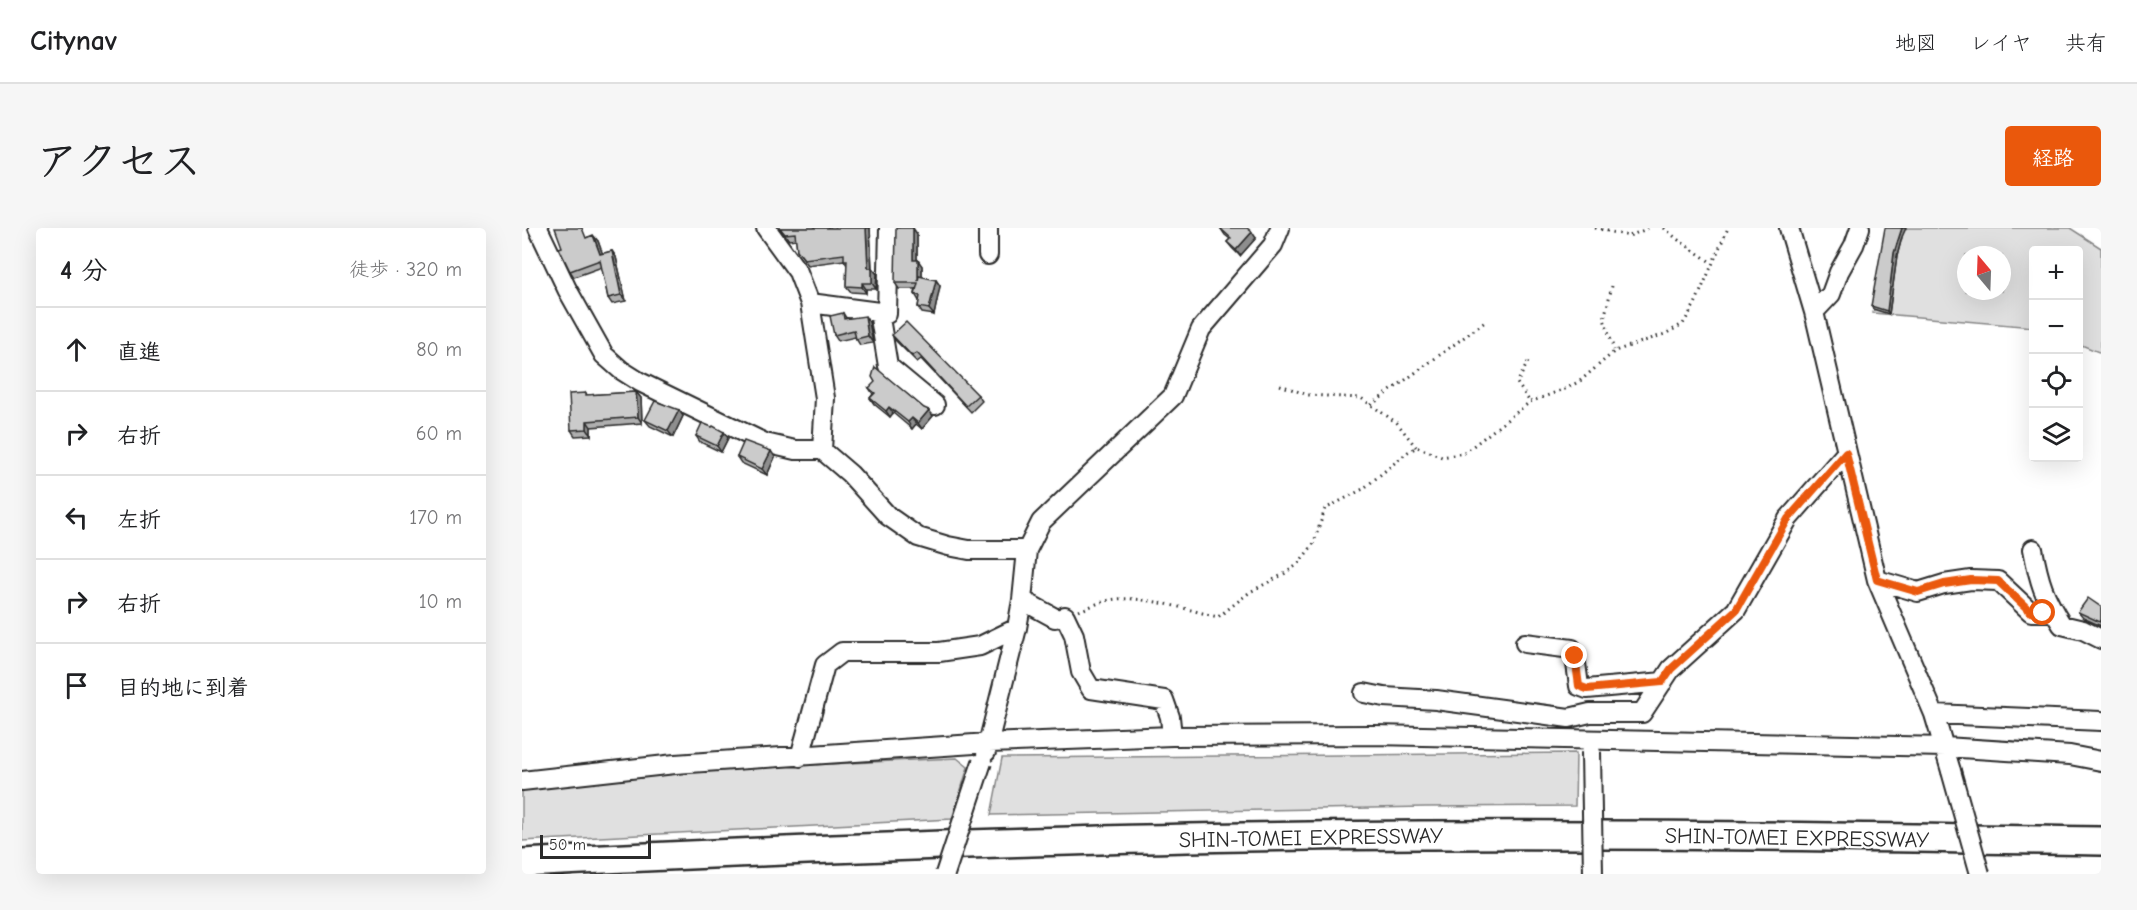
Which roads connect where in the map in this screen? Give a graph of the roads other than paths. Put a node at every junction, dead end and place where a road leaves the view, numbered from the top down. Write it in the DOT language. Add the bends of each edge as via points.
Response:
graph roads {
  1 [pos="538,228"];
  2 [pos="766,228"];
  3 [pos="889,228"];
  4 [pos="988,228"];
  5 [pos="1280,228"];
  6 [pos="1789,228"];
  7 [pos="1860,228"];
  8 [pos="988,255"];
  9 [pos="810,303"];
  10 [pos="879,312"];
  11 [pos="1814,312"];
  12 [pos="935,405"];
  13 [pos="822,450"];
  14 [pos="1846,453"];
  15 [pos="2033,549"];
  16 [pos="1027,550"];
  17 [pos="1877,580"];
  18 [pos="1022,600"];
  19 [pos="2054,612"];
  20 [pos="1017,628"];
  21 [pos="2101,639"];
  22 [pos="1525,643"];
  23 [pos="1662,682"];
  24 [pos="1364,693"];
  25 [pos="1590,713"];
  26 [pos="1934,714"];
  27 [pos="2101,721"];
  28 [pos="1172,736"];
  29 [pos="989,743"];
  30 [pos="1591,745"];
  31 [pos="1945,747"];
  32 [pos="800,757"];
  33 [pos="2101,761"];
  34 [pos="522,781"];
  35 [pos="2101,841"];
  36 [pos="522,863"];
  37 [pos="945,874"];
  38 [pos="1593,874"];
  39 [pos="1980,874"];
  1 -- 13 [label="street" via="604,355 621,370 765,442 795,450"];
  2 -- 9 [label="street" via="798,272"];
  3 -- 10 [label="street" via="887,314"];
  4 -- 8 [label="street"];
  5 -- 16 [label="street" via="1273,245 1202,329 1173,396 1041,522"];
  6 -- 11 [label="street"];
  7 -- 11 [label="street" via="1831,294"];
  9 -- 10 [label="street"];
  9 -- 13 [label="street" via="825,398"];
  10 -- 12 [label="street" via="888,366"];
  11 -- 14 [label="street"];
  13 -- 16 [label="street" via="888,516 918,537 969,550"];
  14 -- 17 [label="street"];
  14 -- 23 [label="street" via="1788,519 1736,610 1671,669"];
  15 -- 19 [label="street" via="2039,583"];
  16 -- 18 [label="street"];
  17 -- 19 [label="street" via="1918,592 1971,580 1998,581 2031,612"];
  17 -- 26 [label="street"];
  18 -- 20 [label="street"];
  18 -- 28 [label="street" via="1060,617 1074,635 1081,672 1091,689 1164,700"];
  19 -- 21 [label="street" via="2062,625"];
  20 -- 29 [label="street"];
  20 -- 32 [label="street" via="980,646 939,652 842,652 825,665"];
  22 -- 23 [label="street" via="1572,649 1579,686 1587,689"];
  23 -- 25 [label="street" via="1641,713"];
  24 -- 25 [label="street" via="1569,718"];
  25 -- 30 [label="street"];
  26 -- 27 [label="street"];
  26 -- 31 [label="street"];
  28 -- 29 [label="street"];
  28 -- 30 [label="street" via="1374,735"];
  29 -- 32 [label="street"];
  29 -- 37 [label="street, bridge"];
  30 -- 31 [label="street"];
  30 -- 38 [label="street, bridge"];
  31 -- 33 [label="street"];
  31 -- 39 [label="street, bridge"];
  32 -- 34 [label="street" via="675,764"];
  35 -- 36 [label="highway, SHIN-TOMEI EXPRESSWAY" via="1801,836 1245,837 793,850"];
}
